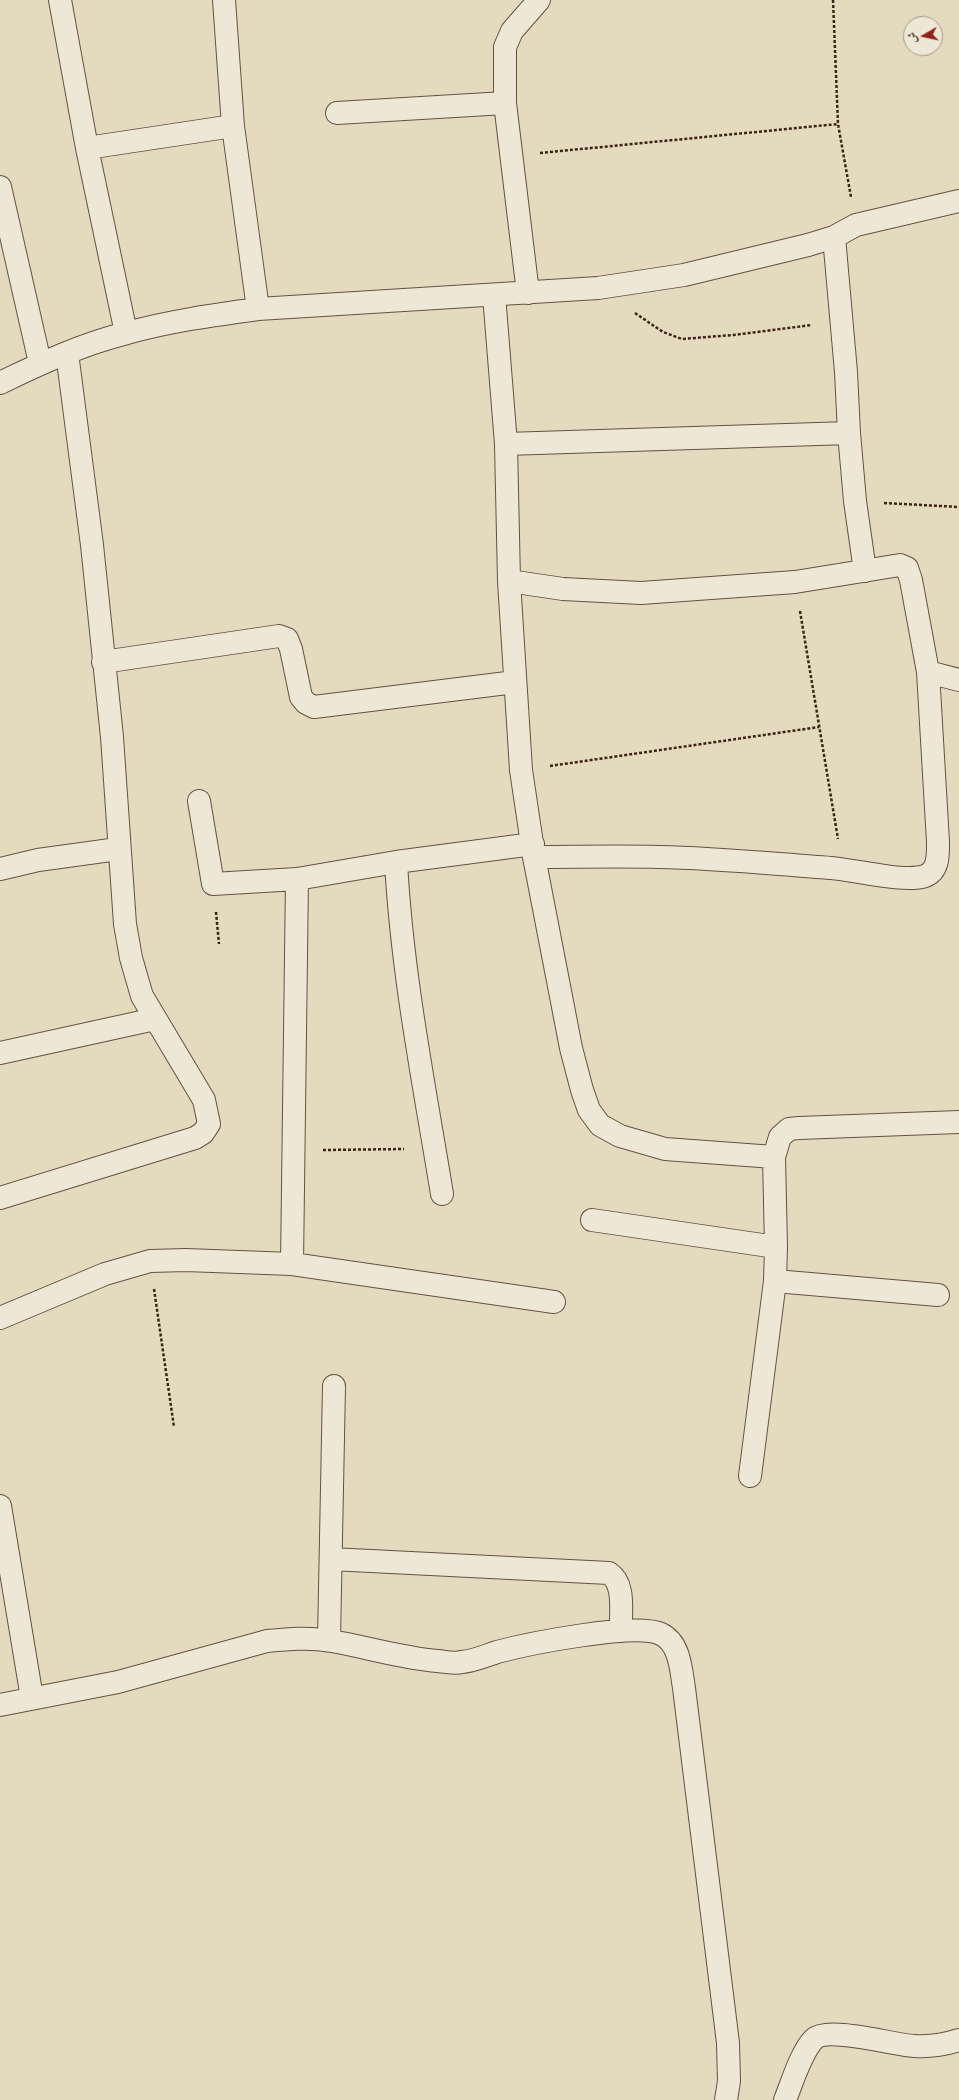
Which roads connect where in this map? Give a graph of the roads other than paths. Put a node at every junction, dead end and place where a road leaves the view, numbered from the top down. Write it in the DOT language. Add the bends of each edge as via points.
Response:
graph roads {
  1 [pos="60,0"];
  2 [pos="224,0"];
  3 [pos="539,0"];
  4 [pos="505,103"];
  5 [pos="337,113"];
  6 [pos="233,126"];
  7 [pos="87,148"];
  8 [pos="0,187"];
  9 [pos="959,201"];
  10 [pos="834,237"];
  11 [pos="528,293"];
  12 [pos="494,295"];
  13 [pos="258,309"];
  14 [pos="126,333"];
  15 [pos="67,353"];
  16 [pos="40,363"];
  17 [pos="0,383"];
  18 [pos="848,433"];
  19 [pos="506,444"];
  20 [pos="865,571"];
  21 [pos="509,582"];
  22 [pos="103,662"];
  23 [pos="928,672"];
  24 [pos="959,680"];
  25 [pos="515,682"];
  26 [pos="199,801"];
  27 [pos="118,849"];
  28 [pos="534,850"];
  29 [pos="396,862"];
  30 [pos="0,869"];
  31 [pos="297,879"];
  32 [pos="155,1019"];
  33 [pos="0,1053"];
  34 [pos="959,1122"];
  35 [pos="774,1157"];
  36 [pos="442,1194"];
  37 [pos="0,1198"];
  38 [pos="592,1220"];
  39 [pos="776,1247"];
  40 [pos="292,1264"];
  41 [pos="775,1281"];
  42 [pos="938,1295"];
  43 [pos="554,1302"];
  44 [pos="0,1318"];
  45 [pos="334,1386"];
  46 [pos="750,1476"];
  47 [pos="0,1506"];
  48 [pos="331,1559"];
  49 [pos="621,1631"];
  50 [pos="329,1640"];
  51 [pos="32,1698"];
  52 [pos="0,1705"];
  53 [pos="959,2040"];
  54 [pos="726,2100"];
  55 [pos="785,2100"];
  1 -- 7 [label="street"];
  2 -- 6 [label="street"];
  3 -- 4 [label="street" via="508,38 505,47"];
  4 -- 5 [label="street"];
  4 -- 11 [label="street"];
  6 -- 7 [label="street"];
  6 -- 13 [label="street"];
  7 -- 14 [label="street"];
  8 -- 16 [label="street"];
  9 -- 10 [label="street" via="856,226"];
  10 -- 11 [label="street" via="770,255 684,274 598,288"];
  10 -- 18 [label="street" via="846,372"];
  11 -- 12 [label="street"];
  12 -- 13 [label="street"];
  12 -- 19 [label="street"];
  13 -- 14 [label="street" via="204,316"];
  14 -- 15 [label="street"];
  15 -- 16 [label="street"];
  15 -- 22 [label="street" via="92,545"];
  16 -- 17 [label="street"];
  18 -- 19 [label="street"];
  18 -- 20 [label="street"];
  19 -- 21 [label="street"];
  20 -- 21 [label="street" via="795,582 641,593 563,589"];
  20 -- 23 [label="street" via="896,564 909,570"];
  21 -- 25 [label="street"];
  22 -- 25 [label="street" via="279,636 287,640 291,649 301,697 306,703 314,706"];
  22 -- 27 [label="street" via="112,736"];
  23 -- 24 [label="street"];
  23 -- 28 [label="street" via="938,842 937,863 931,872 917,877 843,869"];
  25 -- 28 [label="street" via="520,770"];
  26 -- 31 [label="street" via="213,884"];
  27 -- 30 [label="street" via="38,860"];
  27 -- 32 [label="street" via="131,958 142,996"];
  28 -- 29 [label="street"];
  28 -- 35 [label="street" via="572,1048 582,1090 595,1119 600,1125 620,1136 665,1149"];
  29 -- 31 [label="street"];
  29 -- 36 [label="street" via="398,904 408,986"];
  31 -- 40 [label="street"];
  32 -- 33 [label="street"];
  32 -- 37 [label="street" via="204,1100 208,1124 202,1133 195,1138"];
  34 -- 35 [label="street" via="789,1129 780,1137"];
  35 -- 39 [label="street"];
  38 -- 39 [label="street"];
  39 -- 41 [label="street"];
  40 -- 43 [label="street"];
  40 -- 44 [label="street" via="150,1261 93,1278"];
  41 -- 42 [label="street"];
  41 -- 46 [label="street"];
  45 -- 48 [label="street"];
  47 -- 51 [label="street"];
  48 -- 49 [label="street" via="609,1573 620,1586"];
  48 -- 50 [label="street"];
  49 -- 50 [label="street" via="585,1635 504,1651 460,1663 415,1659"];
  49 -- 54 [label="street" via="662,1634 671,1642 677,1653 684,1688 728,2043 729,2081"];
  50 -- 51 [label="street" via="267,1641 118,1682"];
  51 -- 52 [label="street"];
  53 -- 55 [label="street" via="941,2046 913,2046 857,2036 819,2036 813,2040 806,2052"];
}
